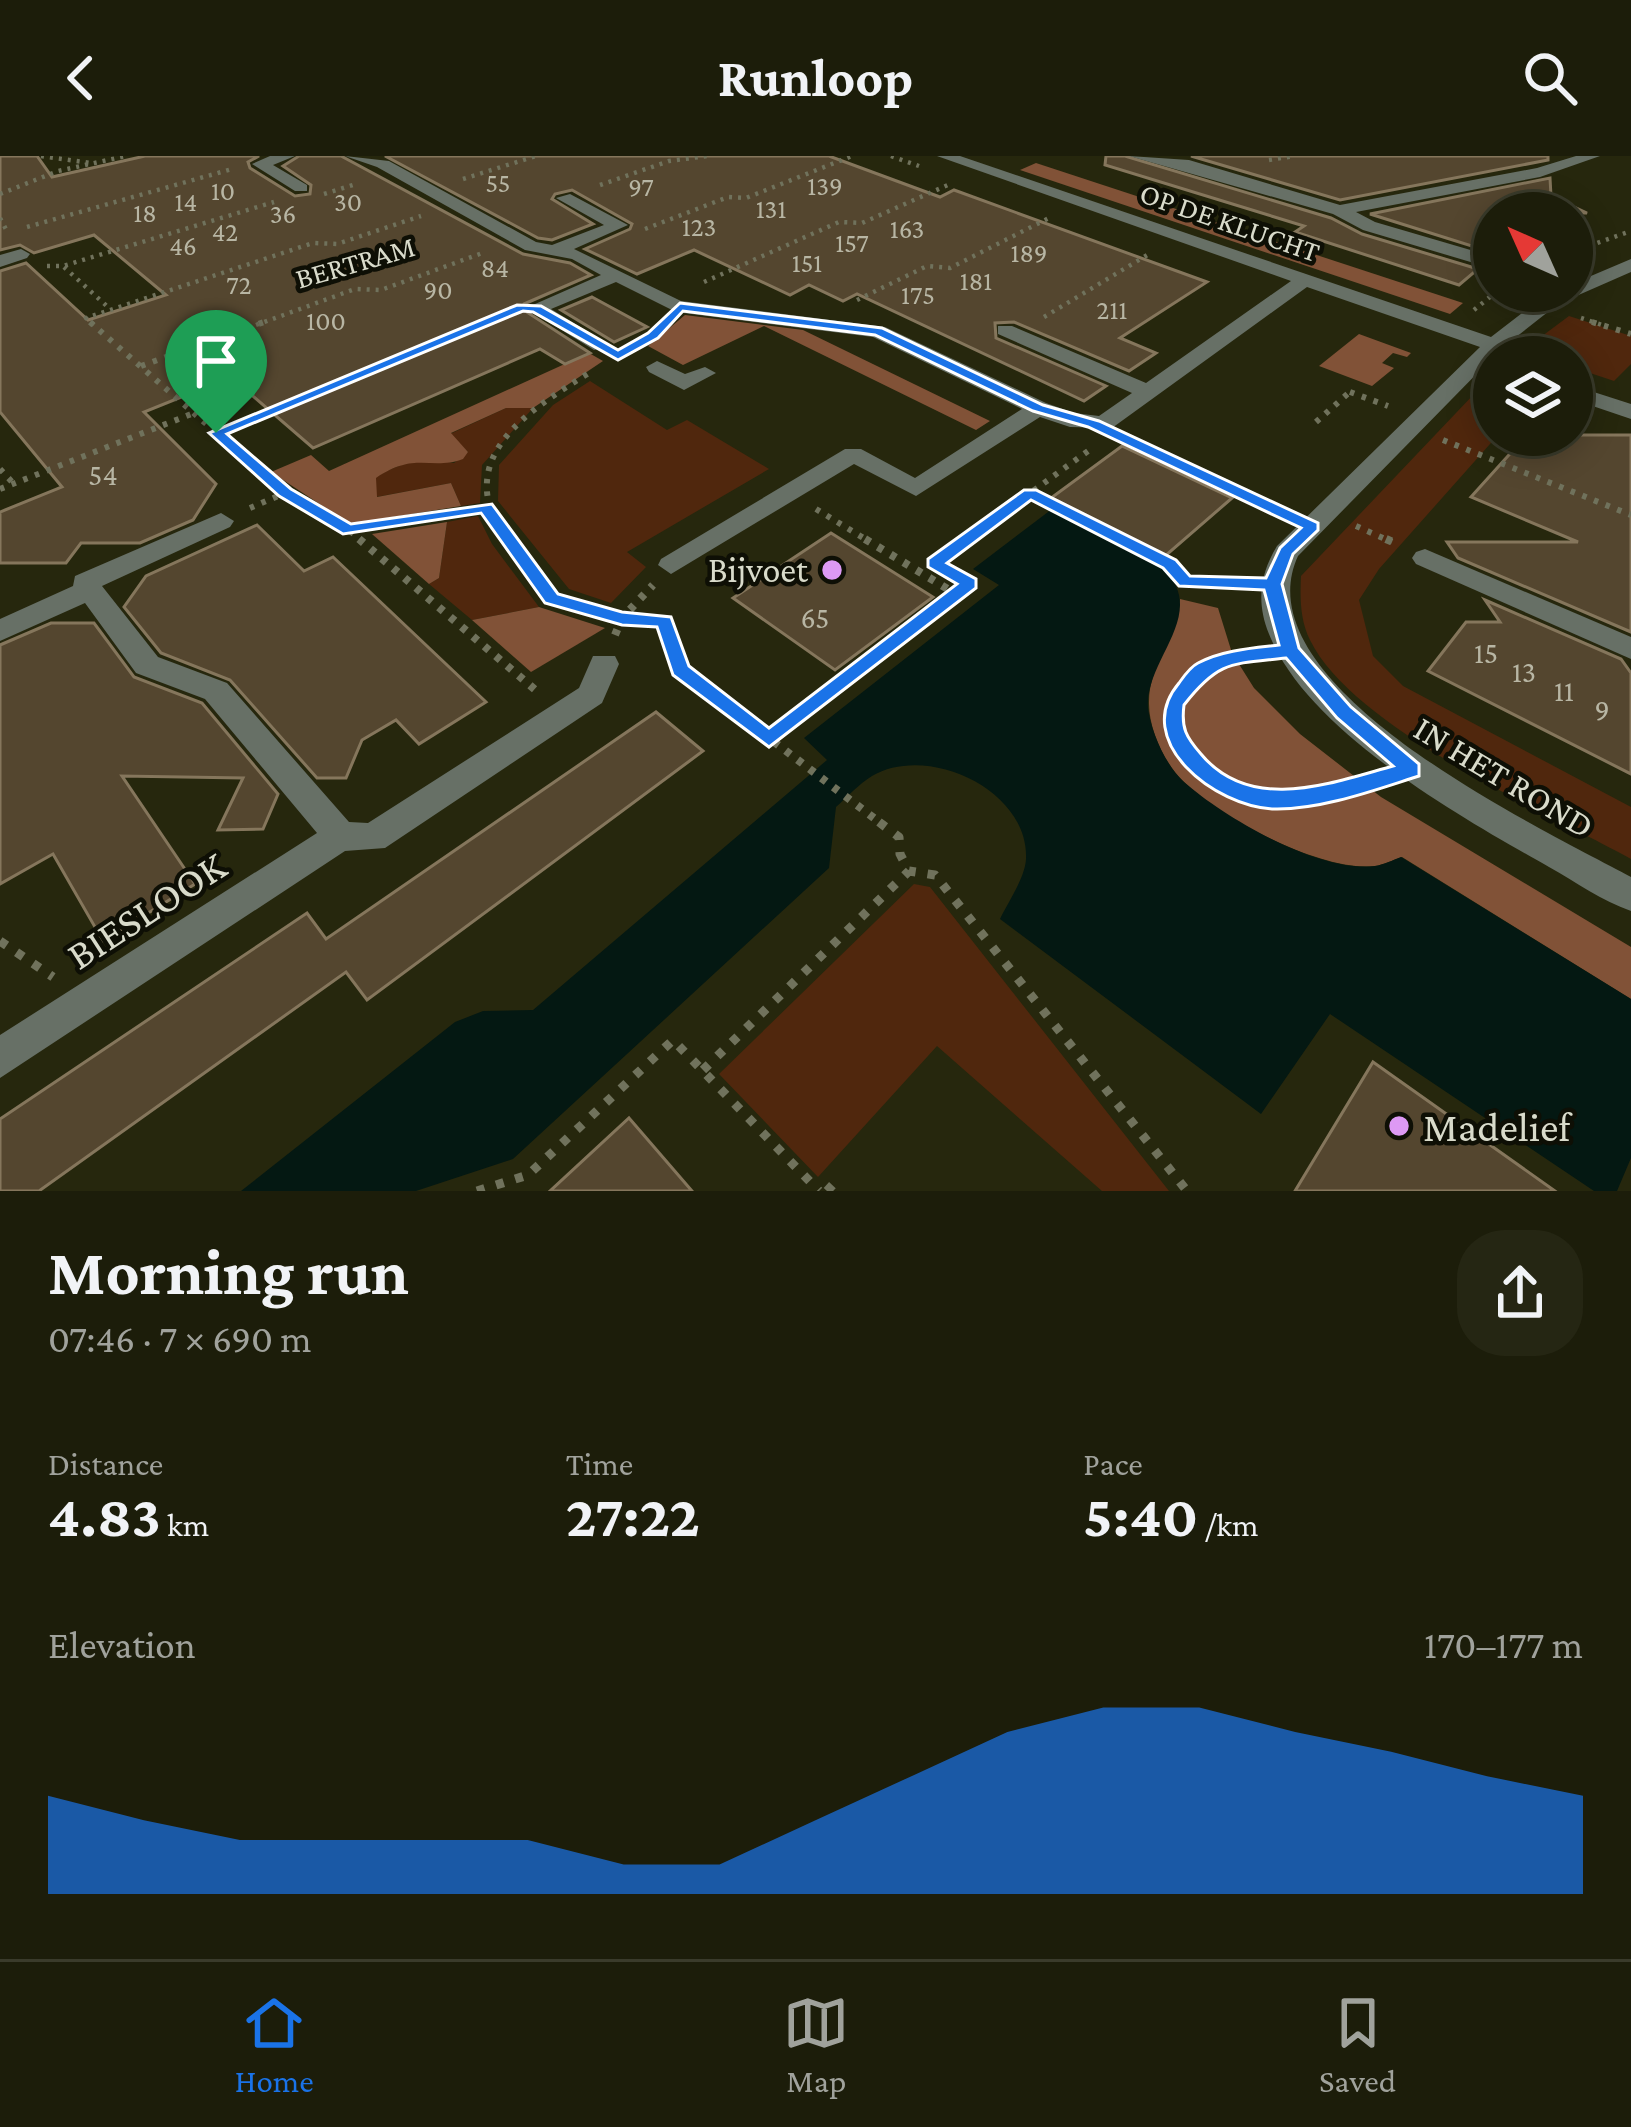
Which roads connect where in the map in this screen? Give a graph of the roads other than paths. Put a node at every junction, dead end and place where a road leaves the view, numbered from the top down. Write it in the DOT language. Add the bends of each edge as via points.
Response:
graph roads {
  1 [pos="287,156"];
  2 [pos="353,156"];
  3 [pos="945,156"];
  4 [pos="1022,156"];
  5 [pos="1137,156"];
  6 [pos="1592,156"];
  7 [pos="989,171"];
  8 [pos="308,192"];
  9 [pos="564,198"];
  10 [pos="1339,210"];
  11 [pos="552,250"];
  12 [pos="22,254"];
  13 [pos="1473,257"];
  14 [pos="0,261"];
  15 [pos="1631,265"];
  16 [pos="617,275"];
  17 [pos="1305,280"];
  18 [pos="1593,282"];
  19 [pos="1536,312"];
  20 [pos="1010,332"];
  21 [pos="1505,336"];
  22 [pos="1473,337"];
  23 [pos="601,346"];
  24 [pos="1473,366"];
  25 [pos="656,367"];
  26 [pos="705,373"];
  27 [pos="1148,392"];
  28 [pos="1593,399"];
  29 [pos="1038,408"];
  30 [pos="1631,412"];
  31 [pos="221,521"];
  32 [pos="1425,557"];
  33 [pos="670,566"];
  34 [pos="90,590"];
  35 [pos="0,631"];
  36 [pos="1631,650"];
  37 [pos="604,664"];
  38 [pos="340,836"];
  39 [pos="1631,895"];
  40 [pos="0,1058"];
  1 -- 8 [label="street" via="260,164"];
  2 -- 11 [label="street, BERTRAM"];
  3 -- 7 [label="street, OP DE KLUCHT"];
  4 -- 7 [label="street"];
  5 -- 10 [label="street"];
  6 -- 10 [label="street"];
  7 -- 17 [label="street, OP DE KLUCHT"];
  9 -- 11 [label="street" via="619,225"];
  10 -- 13 [label="street"];
  11 -- 16 [label="street, BERTRAM"];
  12 -- 14 [label="street"];
  15 -- 18 [label="street"];
  16 -- 23 [label="street" via="536,308"];
  16 -- 29 [label="street, BERTRAM" via="676,306 878,331"];
  17 -- 22 [label="street, OP DE KLUCHT"];
  17 -- 27 [label="street"];
  19 -- 21 [label="street"];
  20 -- 27 [label="street"];
  24 -- 39 [label="street, IN HET ROND" via="1286,552 1273,584 1291,650 1344,713 1412,770"];
  25 -- 26 [label="street" via="684,383"];
  27 -- 29 [label="street, BERTRAM" via="1104,423"];
  28 -- 30 [label="street"];
  29 -- 33 [label="street" via="916,488 853,454"];
  31 -- 34 [label="street" via="85,583"];
  32 -- 36 [label="street"];
  34 -- 35 [label="street"];
  34 -- 38 [label="street" via="147,665 216,691"];
  37 -- 38 [label="street, BIESLOOK" via="591,694 374,838"];
  38 -- 40 [label="street, BIESLOOK"];
}
